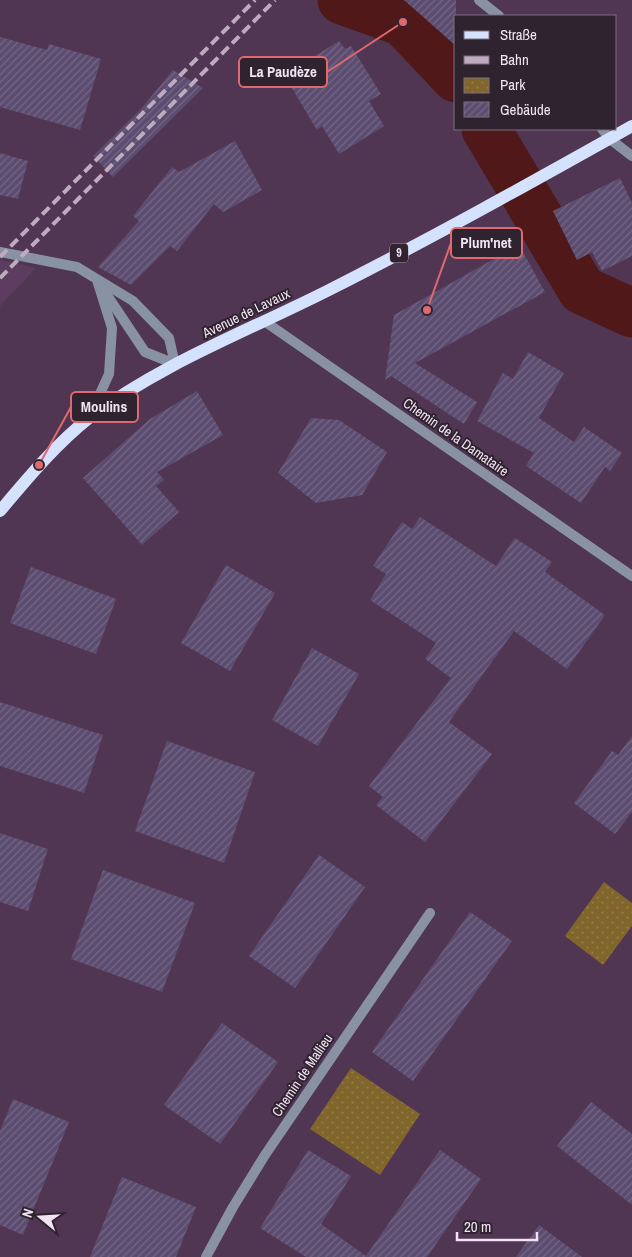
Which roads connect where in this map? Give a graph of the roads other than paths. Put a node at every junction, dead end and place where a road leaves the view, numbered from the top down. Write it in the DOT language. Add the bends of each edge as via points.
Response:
graph roads {
  1 [pos="479,0"];
  2 [pos="498,15"];
  3 [pos="632,126"];
  4 [pos="606,134"];
  5 [pos="632,156"];
  6 [pos="0,252"];
  7 [pos="97,280"];
  8 [pos="264,321"];
  9 [pos="175,364"];
  10 [pos="89,419"];
  11 [pos="0,511"];
  12 [pos="632,576"];
  13 [pos="430,913"];
  14 [pos="206,1257"];
  1 -- 2 [label="street"];
  3 -- 4 [label="main road, 9"];
  4 -- 5 [label="street"];
  4 -- 8 [label="main road, Avenue de Lavaux / 9" via="535,182"];
  6 -- 7 [label="street" via="77,267"];
  7 -- 9 [label="street" via="145,352"];
  7 -- 9 [label="street" via="133,301 169,338"];
  7 -- 10 [label="street" via="112,328 109,374"];
  8 -- 9 [label="main road, Avenue de Lavaux / 9"];
  8 -- 12 [label="street, Chemin de la Damataire"];
  9 -- 10 [label="main road, Avenue de Lavaux / 9"];
  10 -- 11 [label="main road, Avenue de Lavaux / 9" via="40,464"];
  13 -- 14 [label="street, Chemin de Mallieu" via="266,1155"];
}
